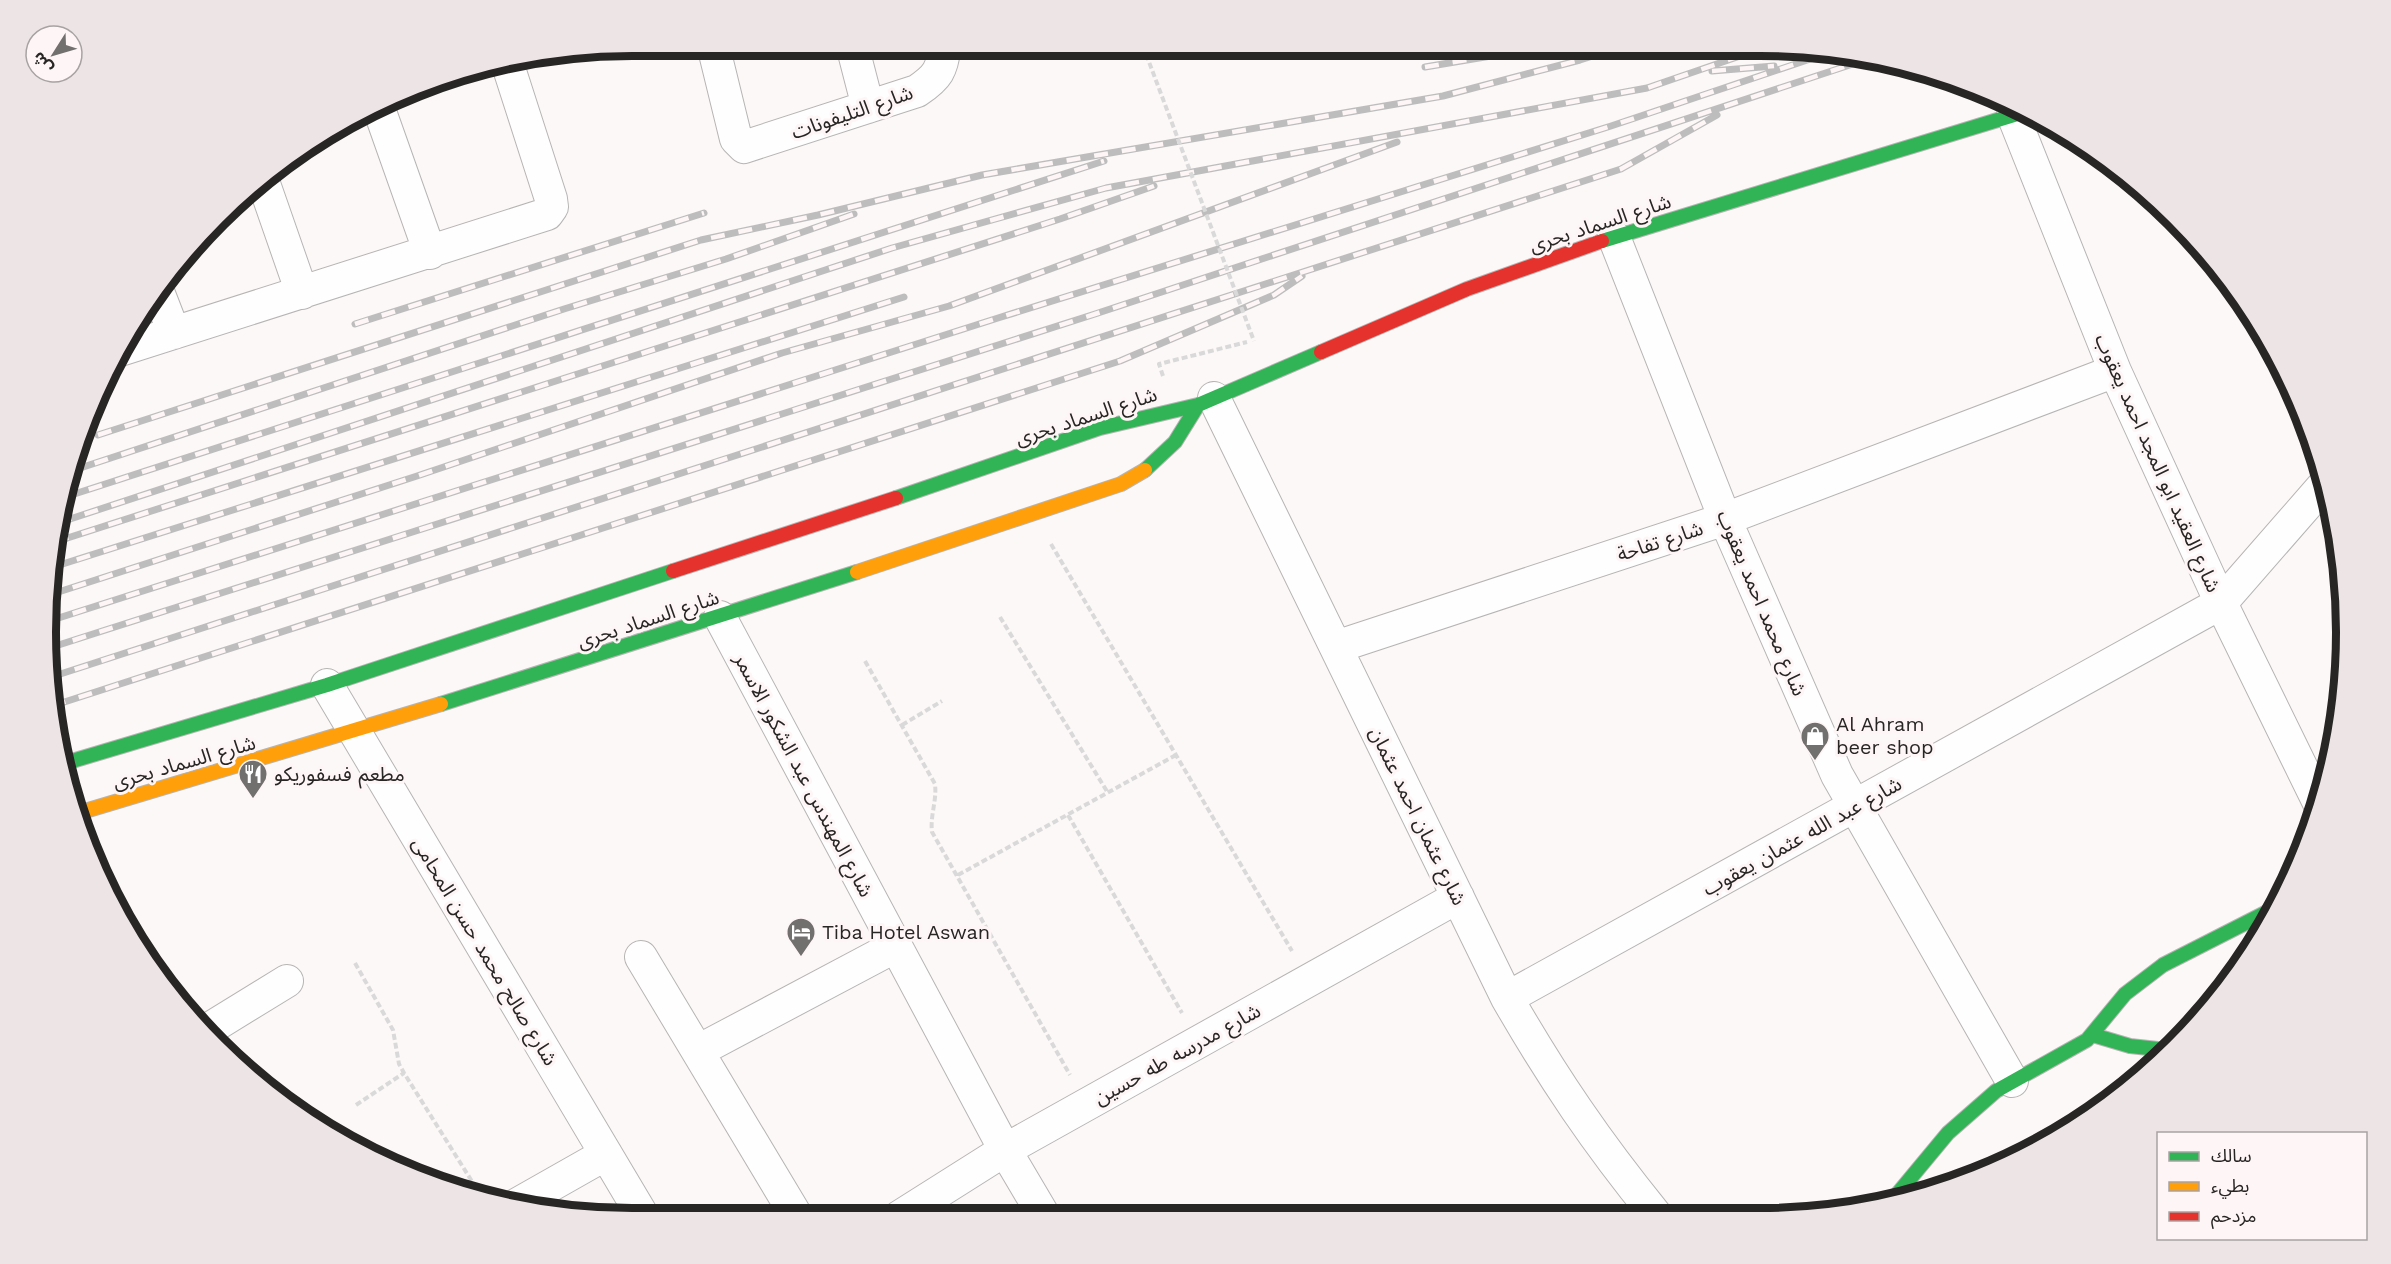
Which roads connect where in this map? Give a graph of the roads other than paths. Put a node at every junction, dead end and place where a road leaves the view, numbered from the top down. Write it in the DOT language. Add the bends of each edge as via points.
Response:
graph roads {
  1 [pos="716,56"];
  2 [pos="855,56"];
  3 [pos="944,56"];
  4 [pos="509,69"];
  5 [pos="868,107"];
  6 [pos="381,113"];
  7 [pos="2014,115"];
  8 [pos="2022,120"];
  9 [pos="265,188"];
  10 [pos="1614,237"];
  11 [pos="430,253"];
  12 [pos="302,293"];
  13 [pos="161,300"];
  14 [pos="174,333"];
  15 [pos="132,346"];
  16 [pos="2115,371"];
  17 [pos="1206,401"];
  18 [pos="2318,493"];
  19 [pos="1725,519"];
  20 [pos="2221,603"];
  21 [pos="720,617"];
  22 [pos="1336,647"];
  23 [pos="327,685"];
  24 [pos="354,732"];
  25 [pos="71,761"];
  26 [pos="2313,791"];
  27 [pos="1856,807"];
  28 [pos="84,811"];
  29 [pos="1458,897"];
  30 [pos="2260,916"];
  31 [pos="896,946"];
  32 [pos="641,957"];
  33 [pos="287,981"];
  34 [pos="1507,998"];
  35 [pos="212,1027"];
  36 [pos="2093,1035"];
  37 [pos="2156,1050"];
  38 [pos="698,1051"];
  39 [pos="2012,1081"];
  40 [pos="1005,1150"];
  41 [pos="606,1154"];
  42 [pos="1900,1191"];
  43 [pos="528,1198"];
  44 [pos="638,1208"];
  45 [pos="792,1208"];
  46 [pos="913,1208"];
  47 [pos="1039,1208"];
  48 [pos="1649,1208"];
  1 -- 5 [label="street, شارع التليفونات" via="741,146"];
  2 -- 5 [label="street"];
  3 -- 5 [label="street, شارع التليفونات" via="942,68 917,92"];
  4 -- 11 [label="street" via="552,207 547,214"];
  6 -- 11 [label="street"];
  7 -- 10 [label="street, شارع السماد بحرى"];
  8 -- 16 [label="street, شارع العقيد ابو المجد احمد يعقوب"];
  9 -- 12 [label="street"];
  10 -- 17 [label="street, شارع السماد بحرى" via="1467,289"];
  10 -- 19 [label="street, شارع محمد احمد يعقوب"];
  11 -- 12 [label="street"];
  12 -- 14 [label="street"];
  13 -- 14 [label="street"];
  14 -- 15 [label="street"];
  16 -- 19 [label="street, شارع تفاحة"];
  16 -- 20 [label="street, شارع العقيد ابو المجد احمد يعقوب"];
  17 -- 21 [label="street, شارع السماد بحرى" via="1171,450 1149,469 1121,484"];
  17 -- 22 [label="street, شارع عثمان احمد عثمان"];
  17 -- 23 [label="street, شارع السماد بحرى" via="1100,428"];
  18 -- 20 [label="street, شارع عبد الله عثمان يعقوب"];
  19 -- 22 [label="street, شارع تفاحة"];
  19 -- 27 [label="street, شارع محمد احمد يعقوب" via="1824,744"];
  20 -- 26 [label="street, شارع العقيد ابو المجد احمد يعقوب"];
  20 -- 27 [label="street, شارع عبد الله عثمان يعقوب"];
  21 -- 24 [label="street, شارع السماد بحرى"];
  21 -- 31 [label="street, شارع المهندس عبد الشكور الاسمر"];
  22 -- 29 [label="street, شارع عثمان احمد عثمان"];
  23 -- 24 [label="street, شارع صالح محمد حسن المحامى"];
  23 -- 25 [label="street, شارع السماد بحرى"];
  24 -- 28 [label="street, شارع السماد بحرى"];
  24 -- 41 [label="street, شارع صالح محمد حسن المحامى"];
  27 -- 34 [label="street, شارع عبد الله عثمان يعقوب"];
  27 -- 39 [label="street, شارع محمد احمد يعقوب"];
  29 -- 34 [label="street, شارع عثمان احمد عثمان"];
  29 -- 40 [label="street, شارع مدرسه طه حسين"];
  30 -- 36 [label="street" via="2149,975 2116,1004"];
  31 -- 38 [label="street"];
  31 -- 40 [label="street, شارع المهندس عبد الشكور الاسمر"];
  32 -- 38 [label="street"];
  33 -- 35 [label="street"];
  34 -- 48 [label="street, شارع عثمان احمد عثمان" via="1551,1075"];
  36 -- 37 [label="street" via="2120,1045"];
  36 -- 39 [label="street"];
  38 -- 45 [label="street"];
  39 -- 42 [label="street" via="1970,1114"];
  40 -- 46 [label="street, شارع مدرسه طه حسين"];
  40 -- 47 [label="street, شارع المهندس عبد الشكور الاسمر"];
  41 -- 43 [label="street"];
  41 -- 44 [label="street, شارع صالح محمد حسن المحامى"];
}
